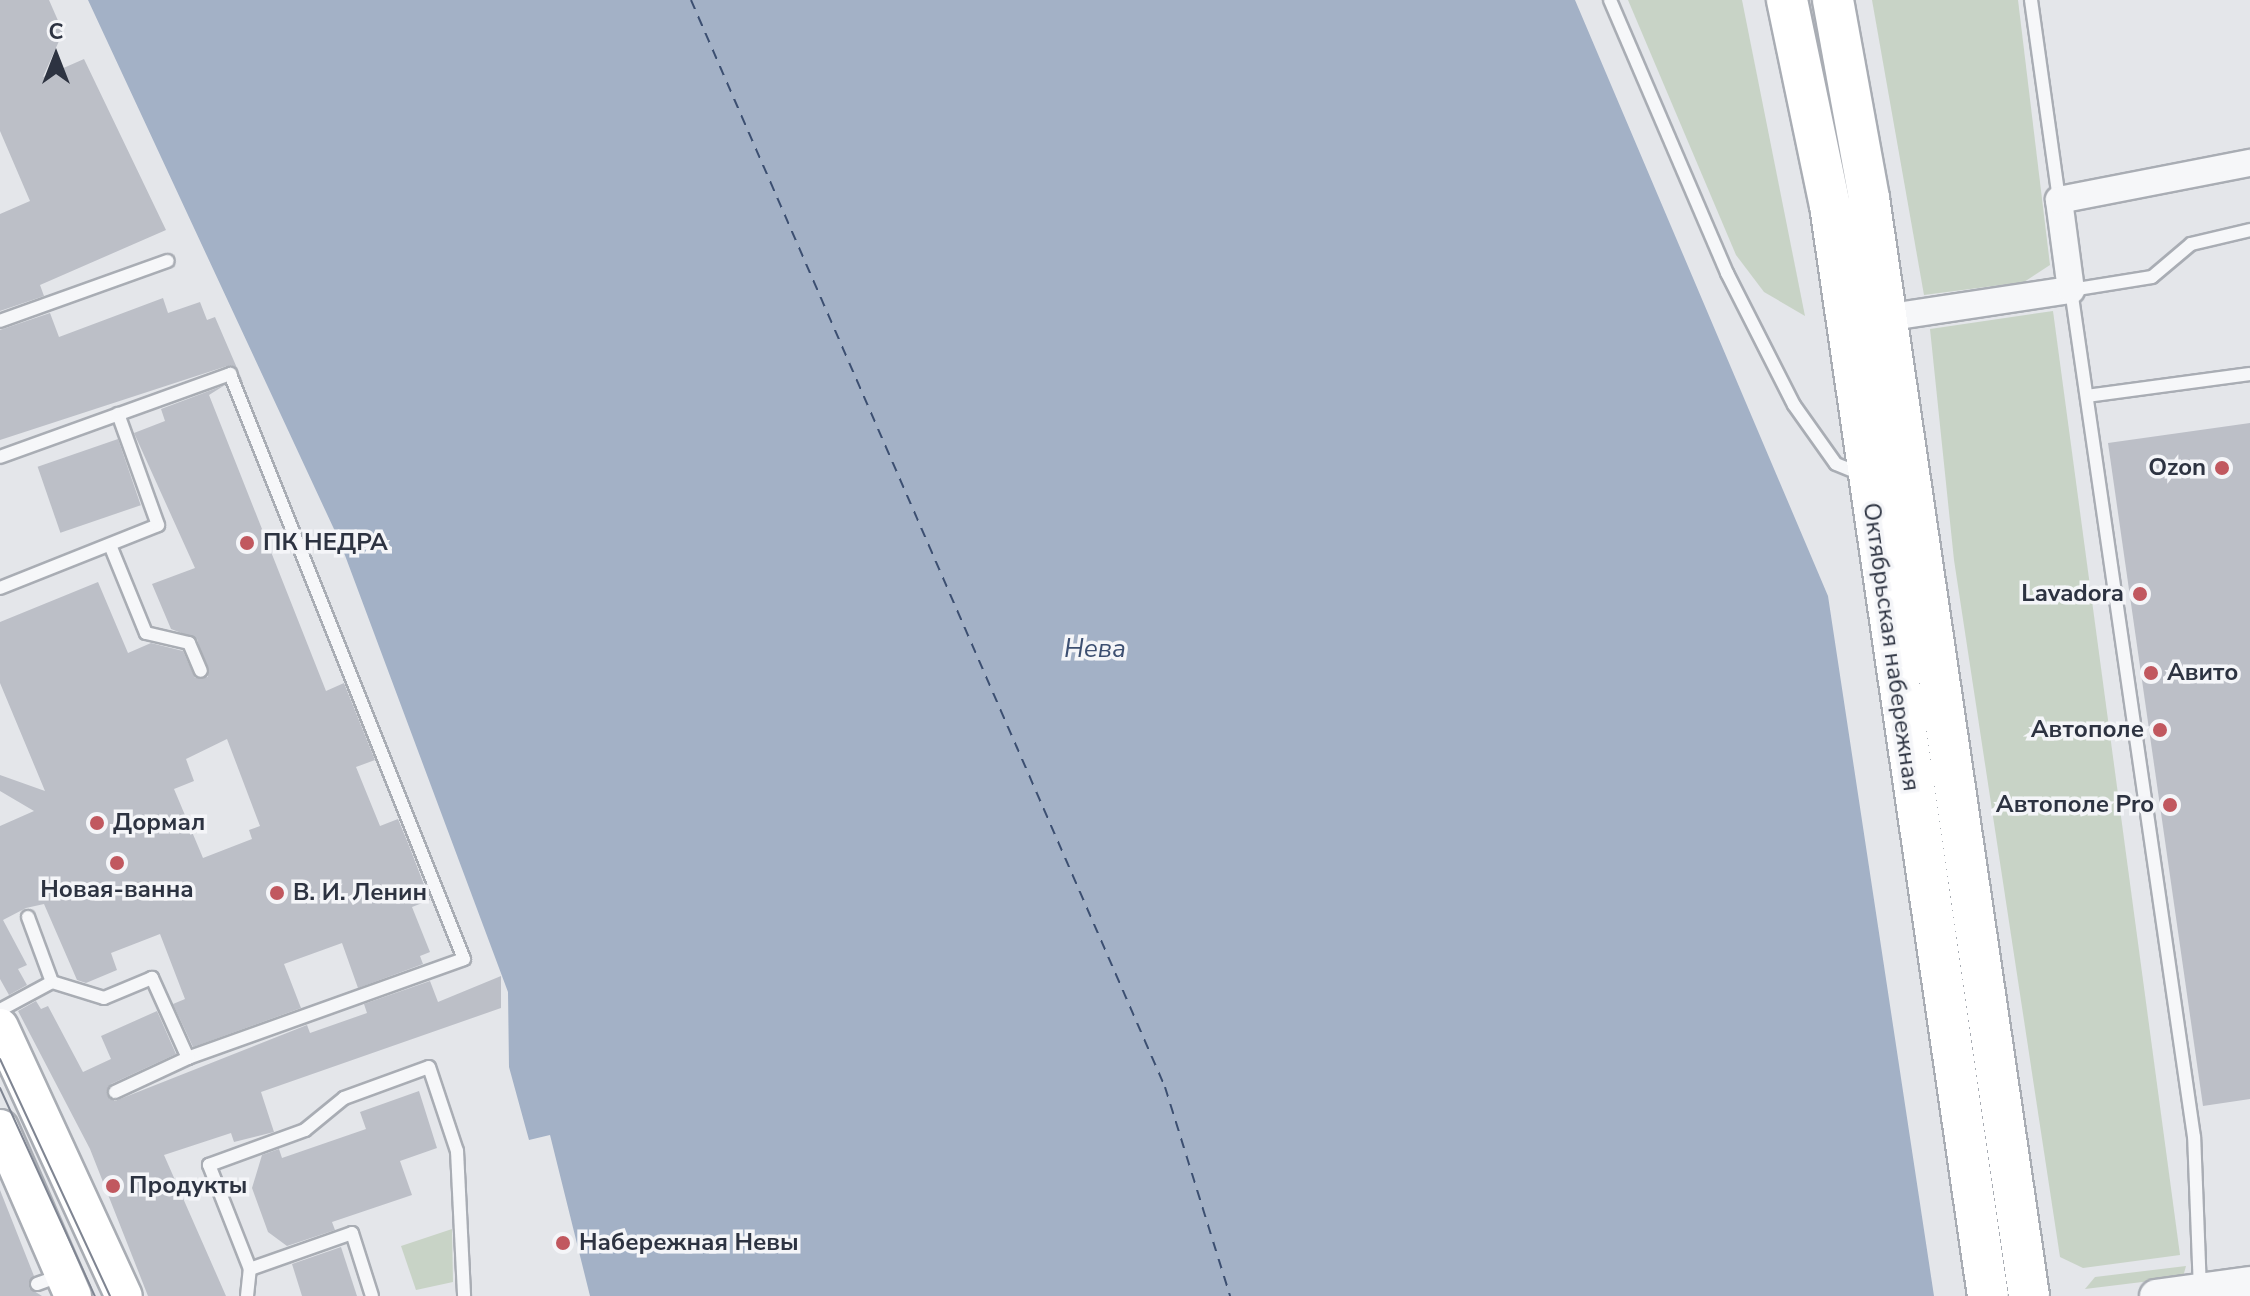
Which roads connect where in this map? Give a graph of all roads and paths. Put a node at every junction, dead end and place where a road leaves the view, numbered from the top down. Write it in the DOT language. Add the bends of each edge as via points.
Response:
graph roads {
  1 [pos="1610,0"];
  2 [pos="1787,0"];
  3 [pos="1833,0"];
  4 [pos="2031,0"];
  5 [pos="2250,163"];
  6 [pos="2059,200"];
  7 [pos="2250,230"];
  8 [pos="168,261"];
  9 [pos="2071,290"];
  10 [pos="1885,318"];
  11 [pos="0,321"];
  12 [pos="2250,374"];
  13 [pos="2087,396"];
  14 [pos="118,414"];
  15 [pos="0,457"];
  16 [pos="1866,476"];
  17 [pos="110,545"];
  18 [pos="0,588"];
  19 [pos="201,671"];
  20 [pos="28,917"];
  21 [pos="52,982"];
  22 [pos="0,1010"];
  23 [pos="0,1027"];
  24 [pos="188,1058"];
  25 [pos="115,1092"];
  26 [pos="0,1128"];
  27 [pos="250,1269"];
  28 [pos="2250,1283"];
  29 [pos="58,1285"];
  30 [pos="2200,1290"];
  31 [pos="124,1296"];
  32 [pos="247,1296"];
  33 [pos="372,1296"];
  34 [pos="464,1296"];
  35 [pos="1988,1296"];
  36 [pos="2029,1296"];
  37 [pos="2156,1296"];
  1 -- 16 [label="lane" via="1727,273 1794,405 1836,464"];
  2 -- 16 [label="main road, Октябрьская набережная" via="1830,205"];
  3 -- 10 [label="main road, Октябрьская набережная"];
  4 -- 6 [label="lane"];
  5 -- 6 [label="street"];
  6 -- 9 [label="street"];
  7 -- 9 [label="lane" via="2191,244 2152,277"];
  8 -- 11 [label="lane"];
  9 -- 10 [label="street"];
  9 -- 13 [label="lane"];
  10 -- 36 [label="main road, Октябрьская набережная"];
  12 -- 13 [label="lane"];
  13 -- 30 [label="lane" via="2194,1137"];
  14 -- 15 [label="lane"];
  14 -- 17 [label="lane" via="158,525"];
  14 -- 24 [label="lane" via="230,374 464,959"];
  16 -- 35 [label="main road, Октябрьская набережная"];
  17 -- 18 [label="lane"];
  17 -- 19 [label="lane" via="146,633 189,643"];
  20 -- 21 [label="lane"];
  21 -- 22 [label="lane"];
  21 -- 24 [label="lane" via="104,998 152,978"];
  23 -- 31 [label="main road"];
  24 -- 25 [label="lane"];
  26 -- 29 [label="main road" via="14,1179"];
  27 -- 32 [label="lane"];
  27 -- 33 [label="lane" via="352,1233"];
  27 -- 34 [label="lane" via="209,1165 305,1130 344,1098 429,1067 457,1151"];
  28 -- 30 [label="street"];
  30 -- 37 [label="street"];
}
